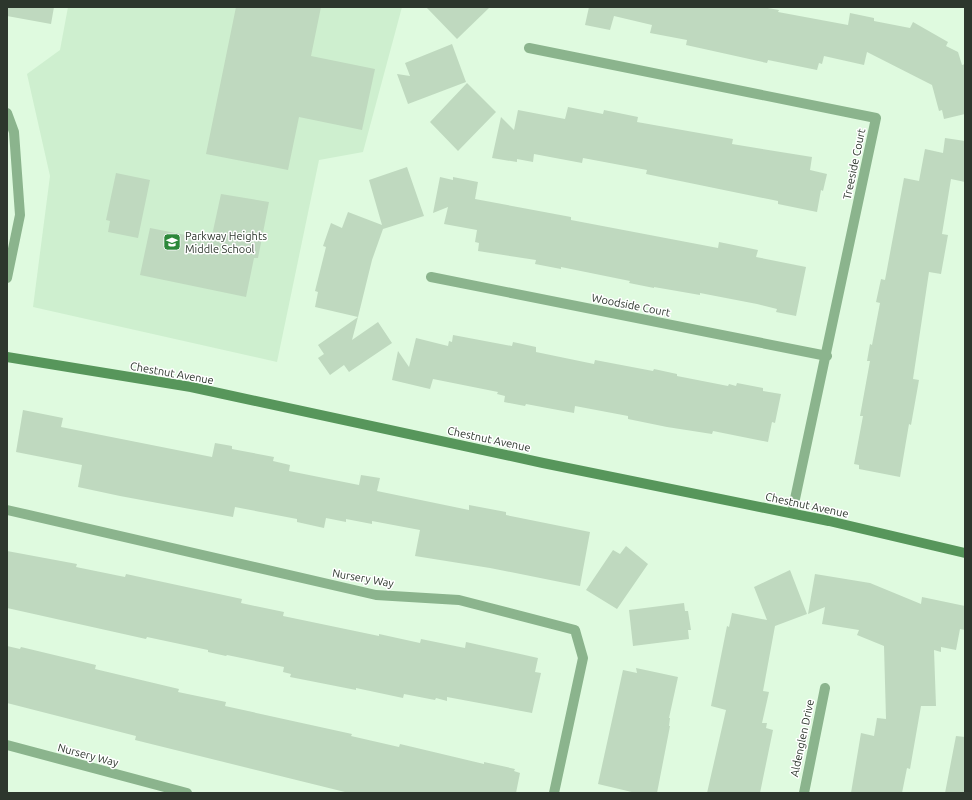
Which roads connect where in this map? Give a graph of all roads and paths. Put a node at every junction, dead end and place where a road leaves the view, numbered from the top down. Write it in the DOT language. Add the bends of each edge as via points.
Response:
graph roads {
  1 [pos="529,48"];
  2 [pos="7,113"];
  3 [pos="431,277"];
  4 [pos="7,278"];
  5 [pos="827,356"];
  6 [pos="7,357"];
  7 [pos="7,510"];
  8 [pos="792,513"];
  9 [pos="965,554"];
  10 [pos="825,688"];
  11 [pos="7,745"];
  12 [pos="187,793"];
  13 [pos="554,793"];
  14 [pos="804,793"];
  1 -- 5 [label="street, Treeside Court" via="876,118"];
  2 -- 4 [label="street" via="14,132 20,215"];
  3 -- 5 [label="street, Woodside Court"];
  5 -- 8 [label="street, Treeside Court"];
  6 -- 8 [label="main road, Chestnut Avenue" via="191,387 542,463"];
  7 -- 13 [label="street, Nursery Way" via="376,595 459,600 575,630 582,658"];
  8 -- 9 [label="main road, Chestnut Avenue"];
  10 -- 14 [label="street, Aldenglen Drive"];
  11 -- 12 [label="street, Nursery Way"];
}
